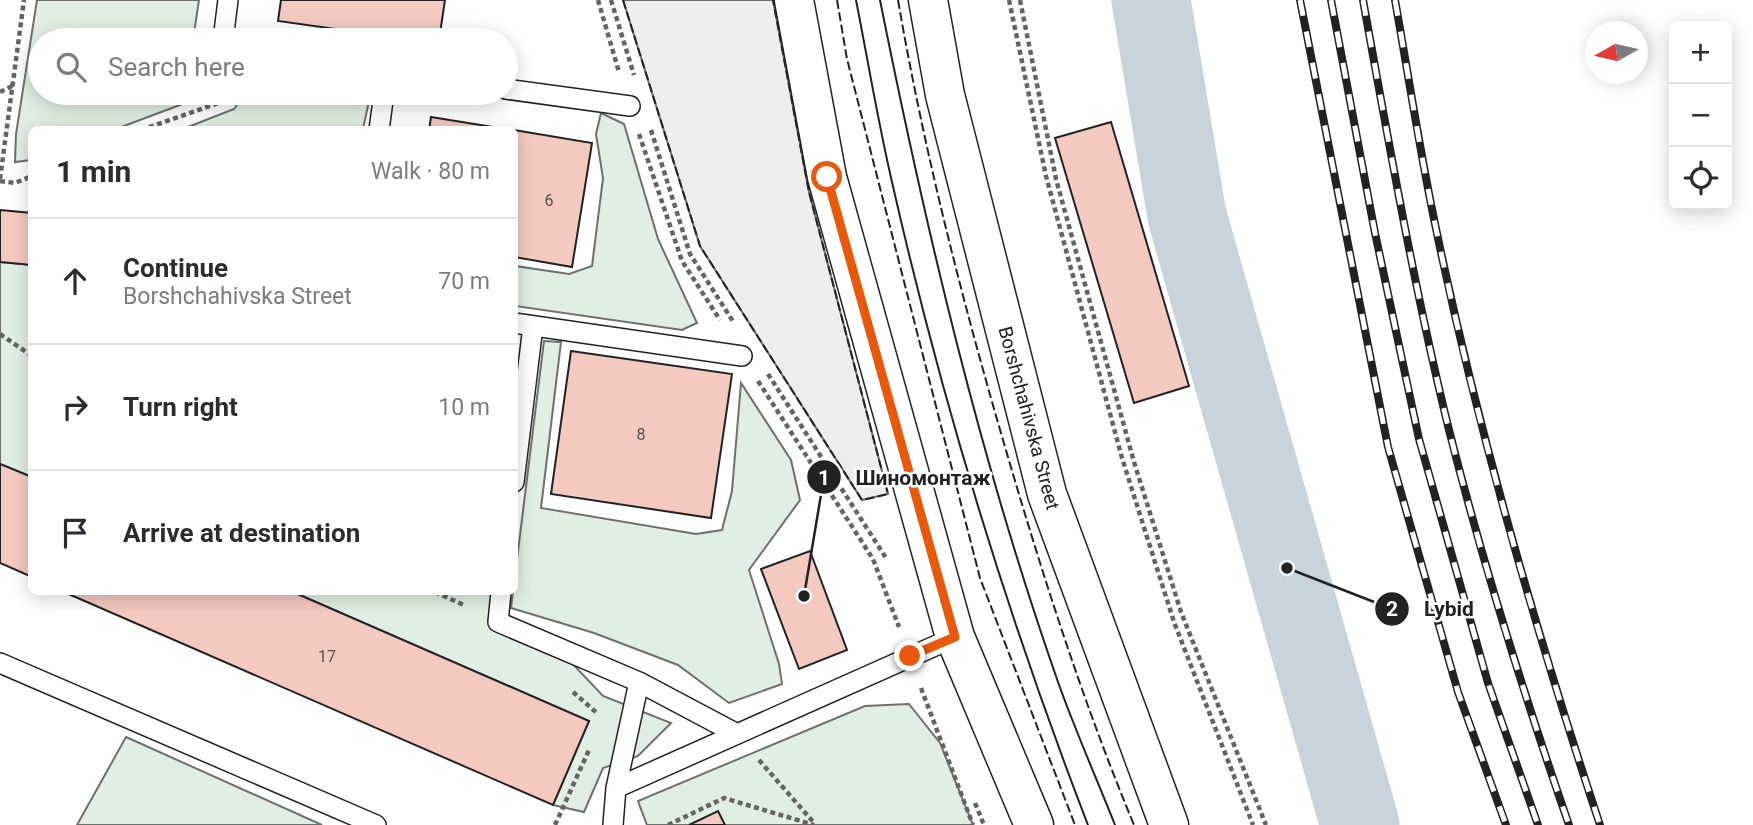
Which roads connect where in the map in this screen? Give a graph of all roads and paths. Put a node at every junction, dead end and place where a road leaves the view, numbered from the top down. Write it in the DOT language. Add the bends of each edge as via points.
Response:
graph roads {
  1 [pos="24,0"];
  2 [pos="228,0"];
  3 [pos="598,0"];
  4 [pos="611,0"];
  5 [pos="794,0"];
  6 [pos="928,0"];
  7 [pos="1009,0"];
  8 [pos="1020,0"];
  9 [pos="224,28"];
  10 [pos="636,80"];
  11 [pos="14,85"];
  12 [pos="518,91"];
  13 [pos="0,92"];
  14 [pos="213,105"];
  15 [pos="382,105"];
  16 [pos="630,106"];
  17 [pos="648,120"];
  18 [pos="152,126"];
  19 [pos="380,126"];
  20 [pos="28,178"];
  21 [pos="0,180"];
  22 [pos="735,324"];
  23 [pos="524,325"];
  24 [pos="0,334"];
  25 [pos="28,353"];
  26 [pos="742,356"];
  27 [pos="765,370"];
  28 [pos="518,419"];
  29 [pos="890,567"];
  30 [pos="501,595"];
  31 [pos="955,637"];
  32 [pos="910,656"];
  33 [pos="0,663"];
  34 [pos="639,682"];
  35 [pos="564,684"];
  36 [pos="602,719"];
  37 [pos="737,734"];
  38 [pos="592,742"];
  39 [pos="617,788"];
  40 [pos="975,801"];
  41 [pos="376,825"];
  42 [pos="555,825"];
  43 [pos="613,825"];
  44 [pos="668,825"];
  45 [pos="815,825"];
  46 [pos="973,825"];
  47 [pos="984,825"];
  48 [pos="1034,825"];
  49 [pos="1169,825"];
  50 [pos="1253,825"];
  51 [pos="1266,825"];
  1 -- 11 [label="path"];
  2 -- 9 [label="lane"];
  3 -- 16 [label="path"];
  4 -- 10 [label="path"];
  5 -- 31 [label="main road" via="827,177"];
  6 -- 49 [label="main road, Borshchahivska Street" via="946,95 1047,494"];
  7 -- 50 [label="path" via="1046,176 1122,458 1174,622"];
  8 -- 51 [label="path" via="1056,179 1134,462 1181,612"];
  11 -- 13 [label="path"];
  11 -- 21 [label="path"];
  12 -- 16 [label="lane"];
  14 -- 18 [label="path"];
  15 -- 19 [label="lane"];
  16 -- 26 [label="path" via="682,261"];
  17 -- 22 [label="path" via="690,254"];
  20 -- 21 [label="path" via="15,183"];
  23 -- 26 [label="lane"];
  23 -- 28 [label="lane"];
  24 -- 25 [label="path"];
  26 -- 32 [label="path" via="873,559"];
  27 -- 29 [label="path"];
  30 -- 34 [label="lane" via="498,622"];
  31 -- 32 [label="lane"];
  31 -- 48 [label="main road"];
  32 -- 37 [label="lane"];
  32 -- 46 [label="path"];
  33 -- 41 [label="lane"];
  34 -- 37 [label="lane"];
  34 -- 39 [label="lane"];
  35 -- 36 [label="path"];
  37 -- 39 [label="lane"];
  37 -- 45 [label="path"];
  38 -- 42 [label="path"];
  39 -- 43 [label="lane"];
  40 -- 47 [label="path"];
  44 -- 45 [label="path" via="724,798"];
}
